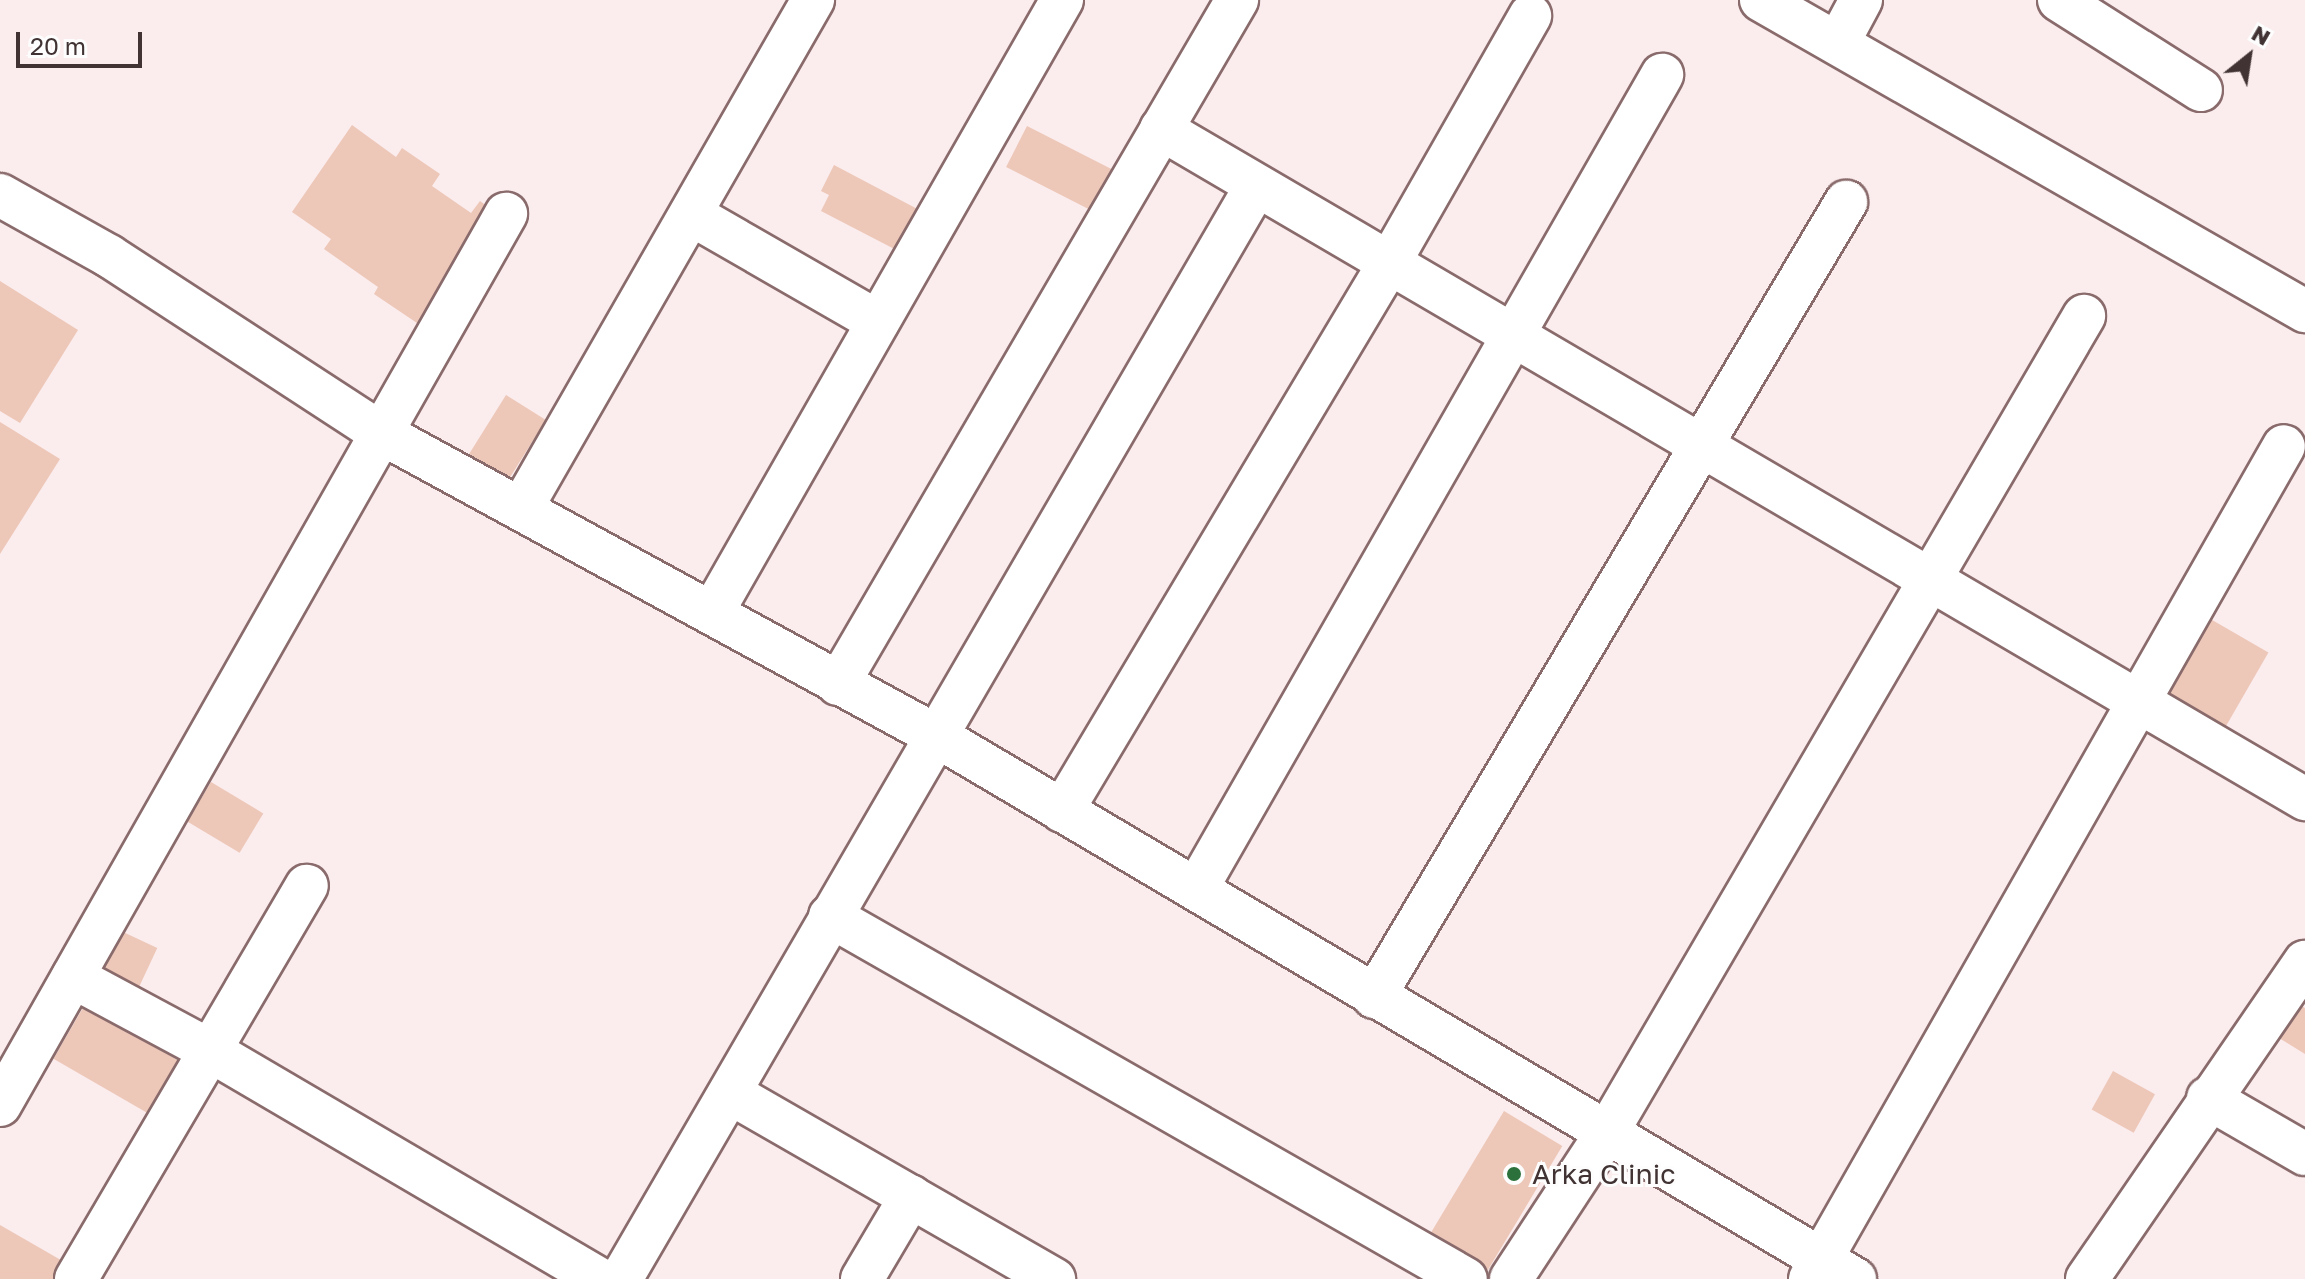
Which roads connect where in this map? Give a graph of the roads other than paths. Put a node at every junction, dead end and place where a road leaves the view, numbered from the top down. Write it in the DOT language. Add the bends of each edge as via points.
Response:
graph roads {
  1 [pos="813,0"];
  2 [pos="1062,0"];
  3 [pos="1237,0"];
  4 [pos="1761,0"];
  5 [pos="1861,0"];
  6 [pos="2059,0"];
  7 [pos="1530,16"];
  8 [pos="1838,43"];
  9 [pos="1662,75"];
  10 [pos="2201,90"];
  11 [pos="1161,129"];
  12 [pos="1256,186"];
  13 [pos="0,195"];
  14 [pos="1846,202"];
  15 [pos="506,214"];
  16 [pos="694,216"];
  17 [pos="1388,265"];
  18 [pos="2305,311"];
  19 [pos="2084,316"];
  20 [pos="878,322"];
  21 [pos="1513,340"];
  22 [pos="381,433"];
  23 [pos="2284,446"];
  24 [pos="1701,450"];
  25 [pos="521,509"];
  26 [pos="1929,580"];
  27 [pos="712,613"];
  28 [pos="838,684"];
  29 [pos="2136,704"];
  30 [pos="935,735"];
  31 [pos="2305,799"];
  32 [pos="1062,811"];
  33 [pos="307,886"];
  34 [pos="1197,888"];
  35 [pos="830,916"];
  36 [pos="2305,962"];
  37 [pos="73,977"];
  38 [pos="1374,997"];
  39 [pos="209,1050"];
  40 [pos="730,1093"];
  41 [pos="2208,1098"];
  42 [pos="0,1105"];
  43 [pos="1608,1131"];
  44 [pos="2305,1154"];
  45 [pos="911,1196"];
  46 [pos="1829,1273"];
  47 [pos="76,1279"];
  48 [pos="599,1279"];
  49 [pos="621,1279"];
  50 [pos="862,1279"];
  51 [pos="1054,1279"];
  52 [pos="1466,1279"];
  53 [pos="1511,1279"];
  54 [pos="2087,1279"];
  1 -- 16 [label="street"];
  2 -- 20 [label="street"];
  3 -- 11 [label="street"];
  4 -- 8 [label="street"];
  5 -- 8 [label="street"];
  6 -- 10 [label="street"];
  7 -- 17 [label="street"];
  8 -- 18 [label="street"];
  9 -- 21 [label="street"];
  11 -- 12 [label="street"];
  11 -- 28 [label="street"];
  12 -- 17 [label="street"];
  12 -- 30 [label="street"];
  13 -- 22 [label="street" via="109,256"];
  14 -- 24 [label="street"];
  15 -- 22 [label="street"];
  16 -- 20 [label="street"];
  16 -- 25 [label="street"];
  17 -- 21 [label="street"];
  17 -- 32 [label="street"];
  19 -- 26 [label="street"];
  20 -- 27 [label="street"];
  21 -- 24 [label="street"];
  21 -- 34 [label="street"];
  22 -- 25 [label="street"];
  22 -- 37 [label="street"];
  23 -- 29 [label="street"];
  24 -- 26 [label="street"];
  24 -- 38 [label="street"];
  25 -- 27 [label="street"];
  26 -- 29 [label="street"];
  26 -- 43 [label="street"];
  27 -- 28 [label="street"];
  28 -- 30 [label="street"];
  29 -- 31 [label="street"];
  29 -- 46 [label="street"];
  30 -- 32 [label="street"];
  30 -- 35 [label="street"];
  32 -- 34 [label="street"];
  33 -- 39 [label="street"];
  34 -- 38 [label="street"];
  35 -- 40 [label="street"];
  35 -- 52 [label="street"];
  36 -- 41 [label="street"];
  37 -- 39 [label="street"];
  37 -- 42 [label="street"];
  38 -- 43 [label="street"];
  39 -- 47 [label="street"];
  39 -- 48 [label="street"];
  40 -- 45 [label="street"];
  40 -- 49 [label="street"];
  41 -- 44 [label="street"];
  41 -- 54 [label="street"];
  43 -- 46 [label="street"];
  43 -- 53 [label="street"];
  45 -- 50 [label="street"];
  45 -- 51 [label="street"];
}
